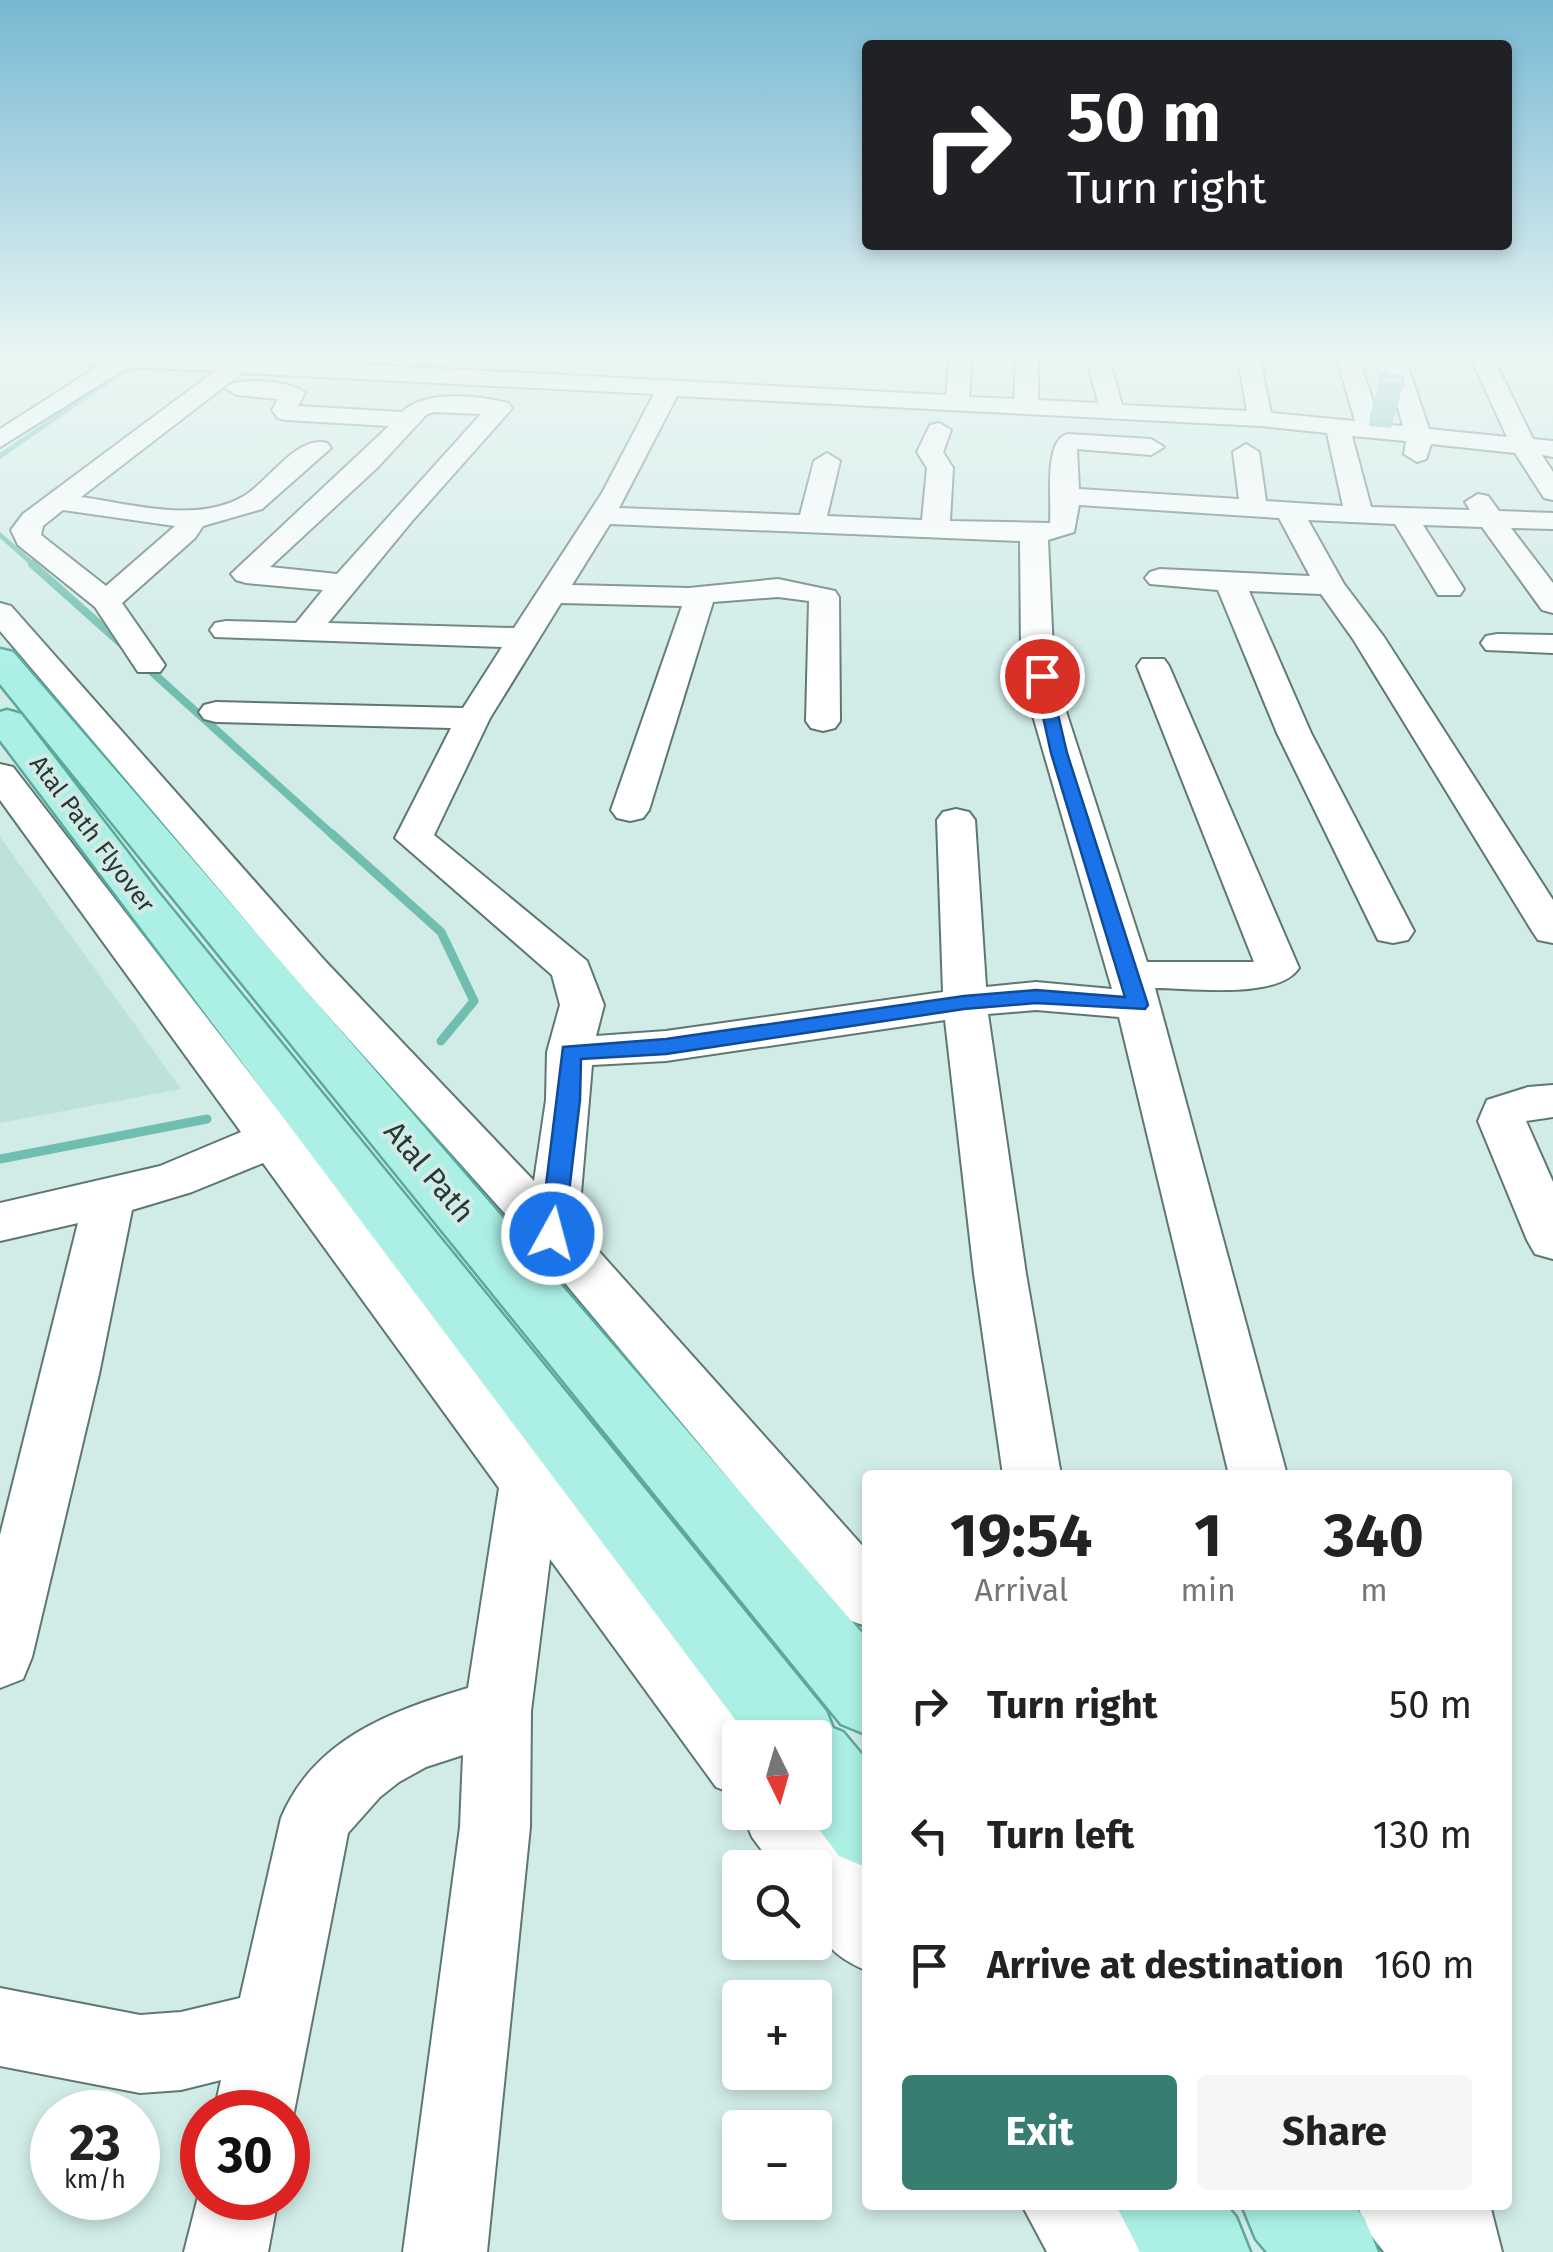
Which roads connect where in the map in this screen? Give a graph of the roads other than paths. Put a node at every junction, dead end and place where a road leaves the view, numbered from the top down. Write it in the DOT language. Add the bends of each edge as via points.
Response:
graph roads {
  1 [pos="107,463"];
  2 [pos="300,463"];
  3 [pos="364,463"];
  4 [pos="450,463"];
  5 [pos="627,463"];
  6 [pos="826,463"];
  7 [pos="937,463"];
  8 [pos="1066,463"];
  9 [pos="1139,463"];
  10 [pos="1248,463"];
  11 [pos="1346,463"];
  12 [pos="1534,463"];
  13 [pos="1152,467"];
  14 [pos="1457,490"];
  15 [pos="1553,492"];
  16 [pos="1066,496"];
  17 [pos="61,502"];
  18 [pos="1254,509"];
  19 [pos="1289,511"];
  20 [pos="600,515"];
  21 [pos="1359,515"];
  22 [pos="1404,517"];
  23 [pos="192,520"];
  24 [pos="1490,521"];
  25 [pos="1553,521"];
  26 [pos="766,523"];
  27 [pos="811,525"];
  28 [pos="936,530"];
  29 [pos="1034,533"];
  30 [pos="749,569"];
  31 [pos="1160,578"];
  32 [pos="1230,582"];
  33 [pos="344,583"];
  34 [pos="1330,586"];
  35 [pos="1449,589"];
  36 [pos="550,594"];
  37 [pos="689,597"];
  38 [pos="106,601"];
  39 [pos="1553,604"];
  40 [pos="0,612"];
  41 [pos="226,630"];
  42 [pos="305,631"];
  43 [pos="522,638"];
  44 [pos="1497,643"];
  45 [pos="1553,644"];
  46 [pos="0,660"];
  47 [pos="149,665"];
  48 [pos="1153,666"];
  49 [pos="216,712"];
  50 [pos="0,714"];
  51 [pos="474,718"];
  52 [pos="823,721"];
  53 [pos="0,775"];
  54 [pos="630,810"];
  55 [pos="154,818"];
  56 [pos="956,820"];
  57 [pos="1393,931"];
  58 [pos="1553,931"];
  59 [pos="121,936"];
  60 [pos="185,954"];
  61 [pos="1133,988"];
  62 [pos="964,1003"];
  63 [pos="570,1052"];
  64 [pos="1553,1101"];
  65 [pos="270,1138"];
  66 [pos="109,1198"];
  67 [pos="0,1222"];
  68 [pos="552,1234"];
  69 [pos="1553,1240"];
  70 [pos="1031,1470"];
  71 [pos="1257,1470"];
  72 [pos="530,1480"];
  73 [pos="862,1591"];
  74 [pos="0,1656"];
  75 [pos="862,1691"];
  76 [pos="498,1711"];
  77 [pos="784,1720"];
  78 [pos="722,1739"];
  79 [pos="832,1781"];
  80 [pos="862,1819"];
  81 [pos="790,1830"];
  82 [pos="862,1926"];
  83 [pos="0,2027"];
  84 [pos="271,2029"];
  85 [pos="259,2090"];
  86 [pos="1068,2210"];
  87 [pos="1168,2210"];
  88 [pos="1294,2210"];
  89 [pos="1402,2210"];
  90 [pos="1449,2210"];
  91 [pos="233,2220"];
  92 [pos="226,2252"];
  93 [pos="445,2252"];
  94 [pos="1098,2252"];
  95 [pos="1201,2252"];
  96 [pos="1329,2252"];
  97 [pos="1438,2252"];
  98 [pos="1460,2252"];
  1 -- 17 [label="street"];
  2 -- 23 [label="street" via="252,503"];
  3 -- 33 [label="street" via="246,574"];
  4 -- 33 [label="street"];
  5 -- 20 [label="street"];
  6 -- 27 [label="street"];
  7 -- 28 [label="street"];
  8 -- 16 [label="street"];
  9 -- 13 [label="street"];
  10 -- 18 [label="street"];
  11 -- 21 [label="street"];
  12 -- 15 [label="street"];
  13 -- 16 [label="street"];
  13 -- 18 [label="street"];
  14 -- 24 [label="street" via="1471,494"];
  16 -- 29 [label="street" via="1062,530"];
  17 -- 23 [label="street"];
  17 -- 38 [label="street" via="28,524 25,534"];
  18 -- 19 [label="street"];
  19 -- 21 [label="street"];
  19 -- 34 [label="street"];
  20 -- 26 [label="street"];
  20 -- 36 [label="street"];
  21 -- 22 [label="street"];
  22 -- 24 [label="street"];
  22 -- 35 [label="street"];
  23 -- 38 [label="street"];
  24 -- 25 [label="street"];
  24 -- 39 [label="street"];
  26 -- 27 [label="street"];
  26 -- 30 [label="street"];
  27 -- 28 [label="street"];
  28 -- 29 [label="street"];
  29 -- 61 [label="street" via="1037,651 1046,702"];
  31 -- 32 [label="street"];
  32 -- 34 [label="street"];
  32 -- 57 [label="street" via="1294,733"];
  33 -- 42 [label="street"];
  34 -- 58 [label="street"];
  36 -- 37 [label="street"];
  36 -- 43 [label="street"];
  37 -- 52 [label="street" via="798,590 824,596"];
  37 -- 54 [label="street" via="698,605"];
  38 -- 47 [label="street"];
  40 -- 55 [label="street"];
  41 -- 42 [label="street"];
  42 -- 43 [label="street"];
  43 -- 51 [label="street"];
  44 -- 45 [label="street"];
  46 -- 55 [label="main road, Atal Path Flyover"];
  48 -- 61 [label="street" via="1278,968 1264,975"];
  49 -- 51 [label="street"];
  50 -- 60 [label="main road, Atal Path Flyover"];
  51 -- 63 [label="street" via="414,838 572,970 582,1006"];
  53 -- 59 [label="street"];
  55 -- 68 [label="street" via="310,971"];
  55 -- 75 [label="main road, Atal Path"];
  56 -- 62 [label="street"];
  59 -- 60 [label="main road"];
  59 -- 65 [label="street"];
  60 -- 77 [label="main road, Atal Path Flyover"];
  61 -- 62 [label="street"];
  61 -- 71 [label="street"];
  62 -- 63 [label="street" via="766,1034"];
  62 -- 70 [label="street"];
  63 -- 68 [label="street"];
  64 -- 69 [label="street" via="1514,1106 1502,1121"];
  65 -- 66 [label="street"];
  65 -- 72 [label="street"];
  66 -- 67 [label="street"];
  66 -- 74 [label="street"];
  68 -- 73 [label="street"];
  72 -- 76 [label="street"];
  72 -- 78 [label="street"];
  76 -- 84 [label="street" via="384,1749 337,1788 316,1818 308,1845"];
  76 -- 93 [label="street" via="495,1827"];
  79 -- 80 [label="main road"];
  81 -- 82 [label="street"];
  83 -- 84 [label="street" via="140,2054"];
  84 -- 85 [label="street"];
  86 -- 94 [label="street"];
  87 -- 95 [label="main road"];
  88 -- 96 [label="main road"];
  89 -- 97 [label="street"];
  90 -- 98 [label="street"];
  91 -- 92 [label="street"];
}
